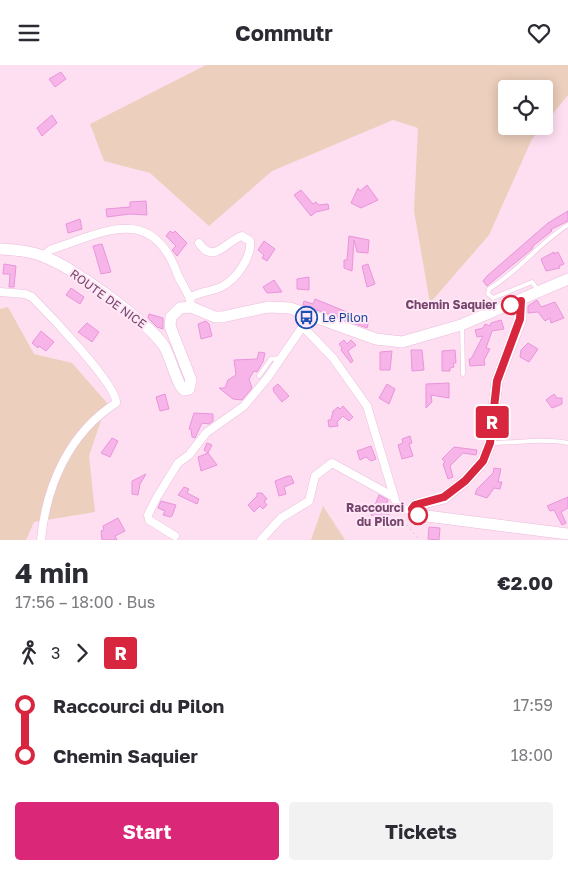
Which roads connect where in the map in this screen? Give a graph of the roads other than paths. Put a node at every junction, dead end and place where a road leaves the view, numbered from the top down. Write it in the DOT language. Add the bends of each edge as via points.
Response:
graph roads {
  1 [pos="568,225"];
  2 [pos="199,243"];
  3 [pos="0,249"];
  4 [pos="43,256"];
  5 [pos="568,279"];
  6 [pos="0,292"];
  7 [pos="539,292"];
  8 [pos="521,301"];
  9 [pos="191,302"];
  10 [pos="303,312"];
  11 [pos="461,325"];
  12 [pos="303,326"];
  13 [pos="280,358"];
  14 [pos="463,374"];
  15 [pos="259,376"];
  16 [pos="490,443"];
  17 [pos="568,443"];
  18 [pos="395,500"];
  19 [pos="412,509"];
  20 [pos="568,534"];
  21 [pos="175,536"];
  22 [pos="41,540"];
  23 [pos="261,540"];
  1 -- 7 [label="lane" via="552,235 503,281 489,289 488,294 493,298 532,282"];
  2 -- 9 [label="street" via="212,252 242,236 250,241 251,247 242,266 228,283"];
  3 -- 4 [label="main road, ROUTE DE NICE"];
  4 -- 9 [label="street" via="50,250 112,229 141,230 163,247 174,263"];
  4 -- 9 [label="main road, ROUTE DE NICE" via="64,267 154,334 169,355 179,385 184,390 189,389 191,380 172,336 170,321 174,313"];
  5 -- 7 [label="main road"];
  6 -- 22 [label="street" via="32,297 102,376 116,398 116,403 84,431 64,457 45,515"];
  7 -- 8 [label="main road"];
  8 -- 11 [label="main road"];
  8 -- 16 [label="main road" via="520,319 497,381"];
  9 -- 10 [label="main road" via="210,316 222,317 268,307"];
  10 -- 11 [label="main road" via="367,336 391,341 412,340"];
  10 -- 12 [label="street"];
  11 -- 14 [label="lane" via="464,337"];
  12 -- 13 [label="street"];
  12 -- 18 [label="street" via="333,358 367,406"];
  13 -- 15 [label="lane" via="271,359"];
  13 -- 21 [label="street" via="244,406 200,439 168,478 148,520"];
  16 -- 17 [label="lane" via="551,440"];
  16 -- 19 [label="main road" via="483,461 457,488 444,497 415,505"];
  18 -- 19 [label="street" via="401,509"];
  18 -- 23 [label="street" via="332,463 315,476 309,501 281,518"];
  19 -- 20 [label="main road" via="418,515"];
}
